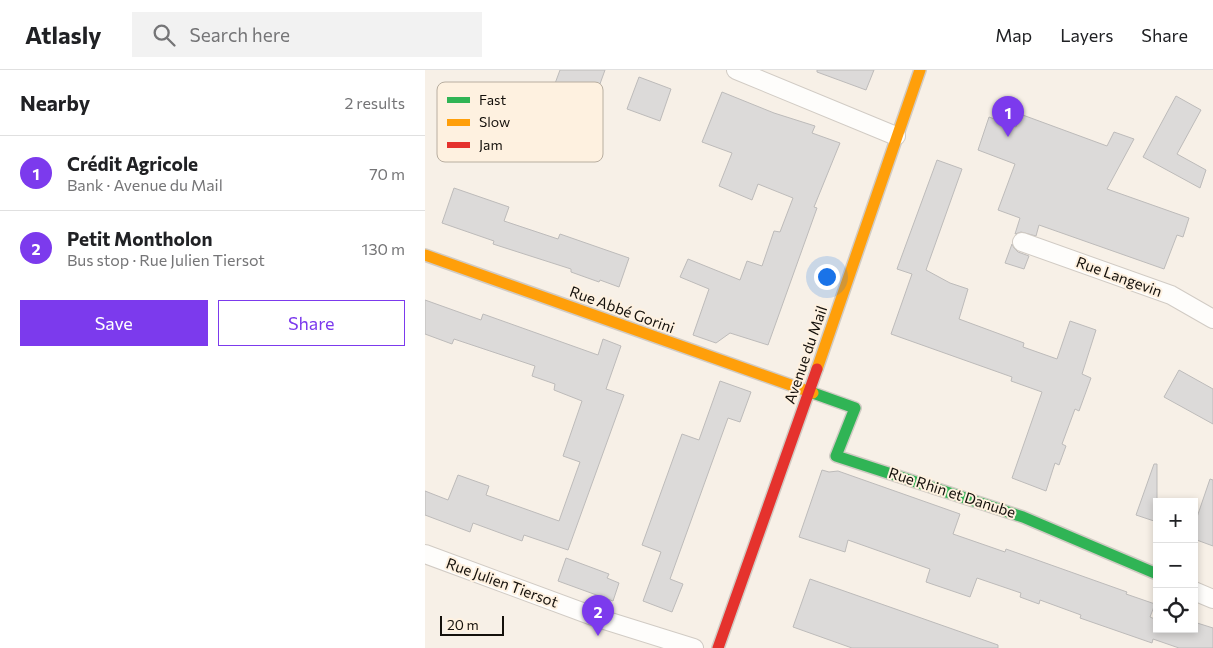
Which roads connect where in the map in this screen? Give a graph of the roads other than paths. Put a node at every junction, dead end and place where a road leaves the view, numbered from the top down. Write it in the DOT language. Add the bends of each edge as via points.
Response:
graph roads {
  1 [pos="736,70"];
  2 [pos="920,70"];
  3 [pos="896,136"];
  4 [pos="1022,242"];
  5 [pos="425,255"];
  6 [pos="1213,319"];
  7 [pos="809,392"];
  8 [pos="425,554"];
  9 [pos="1153,572"];
  10 [pos="1198,593"];
  11 [pos="1213,599"];
  12 [pos="694,648"];
  13 [pos="718,648"];
  1 -- 3 [label="street"];
  2 -- 3 [label="street, Avenue du Mail"];
  3 -- 7 [label="street, Avenue du Mail"];
  4 -- 6 [label="street, Rue Langevin" via="1171,295"];
  5 -- 7 [label="street, Rue Abbé Gorini"];
  7 -- 9 [label="street, Rue Rhin et Danube" via="855,408 836,456 1023,516"];
  7 -- 13 [label="street, Avenue du Mail"];
  8 -- 12 [label="street, Rue Julien Tiersot" via="601,619"];
  10 -- 11 [label="street"];
}
